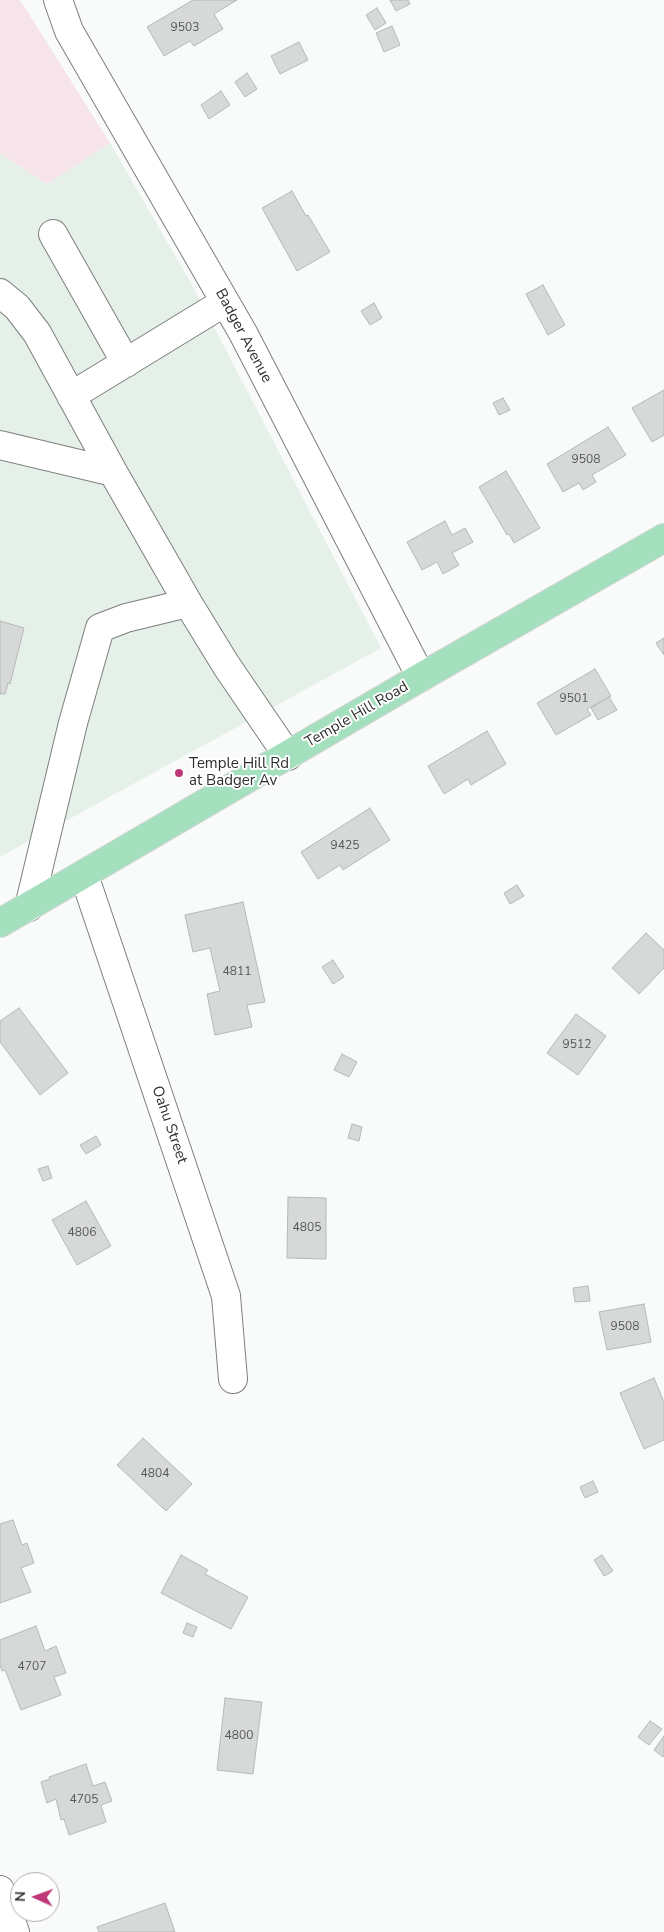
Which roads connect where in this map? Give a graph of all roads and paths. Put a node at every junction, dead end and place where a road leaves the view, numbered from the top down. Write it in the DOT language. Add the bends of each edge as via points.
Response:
graph roads {
  1 [pos="58,0"];
  2 [pos="53,234"];
  3 [pos="0,293"];
  4 [pos="225,302"];
  5 [pos="126,363"];
  6 [pos="72,396"];
  7 [pos="0,445"];
  8 [pos="113,472"];
  9 [pos="664,538"];
  10 [pos="188,603"];
  11 [pos="420,678"];
  12 [pos="288,756"];
  13 [pos="84,875"];
  14 [pos="29,907"];
  15 [pos="0,923"];
  16 [pos="233,1379"];
  17 [pos="0,1890"];
  18 [pos="15,1932"];
  1 -- 4 [label="street, Badger Avenue" via="69,31"];
  2 -- 5 [label="street"];
  3 -- 6 [label="street" via="17,307 37,333"];
  4 -- 5 [label="street"];
  4 -- 11 [label="street, Badger Avenue"];
  5 -- 6 [label="street"];
  6 -- 8 [label="street"];
  7 -- 8 [label="street"];
  8 -- 10 [label="street"];
  9 -- 11 [label="main road, Temple Hill Road"];
  10 -- 12 [label="street"];
  10 -- 14 [label="street" via="126,618 100,628 72,723"];
  11 -- 12 [label="main road, Temple Hill Road"];
  12 -- 13 [label="main road, Temple Hill Road"];
  13 -- 14 [label="main road, Temple Hill Road"];
  13 -- 16 [label="street, Oahu Street" via="226,1296"];
  14 -- 15 [label="main road, Temple Hill Road"];
  17 -- 18 [label="street"];
}
